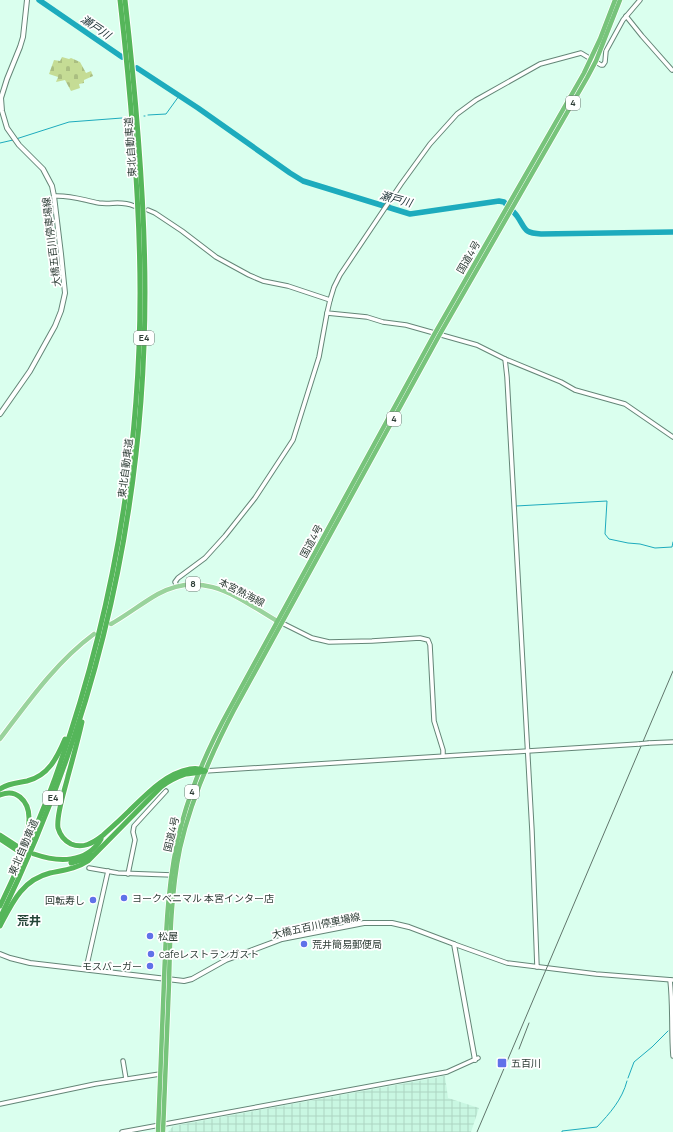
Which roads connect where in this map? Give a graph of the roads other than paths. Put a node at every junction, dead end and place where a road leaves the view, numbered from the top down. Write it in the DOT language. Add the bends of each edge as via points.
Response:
graph roads {
  1 [pos="27,0"];
  2 [pos="120,0"];
  3 [pos="125,0"];
  4 [pos="615,0"];
  5 [pos="620,0"];
  6 [pos="640,0"];
  7 [pos="626,16"];
  8 [pos="594,60"];
  9 [pos="672,70"];
  10 [pos="54,196"];
  11 [pos="134,206"];
  12 [pos="148,210"];
  13 [pos="330,300"];
  14 [pos="328,313"];
  15 [pos="438,334"];
  16 [pos="505,359"];
  17 [pos="0,414"];
  18 [pos="673,437"];
  19 [pos="177,586"];
  20 [pos="277,621"];
  21 [pos="111,624"];
  22 [pos="282,624"];
  23 [pos="94,634"];
  24 [pos="91,672"];
  25 [pos="0,739"];
  26 [pos="673,742"];
  27 [pos="528,751"];
  28 [pos="443,756"];
  29 [pos="202,771"];
  30 [pos="0,789"];
  31 [pos="166,791"];
  32 [pos="0,795"];
  33 [pos="0,835"];
  34 [pos="102,836"];
  35 [pos="0,839"];
  36 [pos="95,854"];
  37 [pos="89,868"];
  38 [pos="108,871"];
  39 [pos="128,874"];
  40 [pos="172,875"];
  41 [pos="0,906"];
  42 [pos="0,918"];
  43 [pos="0,926"];
  44 [pos="454,944"];
  45 [pos="0,954"];
  46 [pos="537,967"];
  47 [pos="86,969"];
  48 [pos="166,980"];
  49 [pos="672,980"];
  50 [pos="673,1056"];
  51 [pos="477,1059"];
  52 [pos="123,1061"];
  53 [pos="160,1074"];
  54 [pos="126,1079"];
  55 [pos="0,1104"];
  56 [pos="161,1125"];
  57 [pos="122,1132"];
  58 [pos="158,1132"];
  59 [pos="163,1132"];
  1 -- 10 [label="main road, 大橋五百川停車場線" via="23,37 17,58 6,79 1,98 2,111 7,128 45,172"];
  2 -- 24 [label="highway, 東北自動車道 / E4" via="138,203 138,364 136,407 124,509"];
  3 -- 24 [label="highway, 東北自動車道 / E4" via="142,181 145,295 143,380 136,456 123,546 111,604"];
  4 -- 8 [label="highway, 国道4号 / 4"];
  5 -- 8 [label="highway, 国道4号 / 4"];
  6 -- 7 [label="street"];
  7 -- 8 [label="street" via="606,51 605,63 601,65"];
  7 -- 9 [label="street"];
  8 -- 13 [label="street" via="581,53 540,64 457,114 430,144 385,209 340,275"];
  8 -- 15 [label="highway, 国道4号 / 4" via="582,87"];
  10 -- 11 [label="street" via="72,196 100,203 124,202"];
  10 -- 17 [label="main road, 大橋五百川停車場線" via="65,288 63,304 55,326 37,359"];
  12 -- 13 [label="street" via="182,231 216,257 250,275"];
  13 -- 14 [label="street"];
  14 -- 15 [label="street" via="367,317"];
  14 -- 19 [label="street" via="319,357 293,440 244,512 205,558 178,578"];
  15 -- 16 [label="street" via="477,345"];
  15 -- 20 [label="highway, 国道4号 / 4"];
  15 -- 22 [label="highway, 国道4号 / 4"];
  16 -- 18 [label="street" via="575,390 625,404"];
  16 -- 27 [label="street"];
  19 -- 20 [label="main road, 本宮熱海線 / 8" via="213,586"];
  19 -- 21 [label="main road, 本宮熱海線 / 8" via="157,594"];
  20 -- 22 [label="street"];
  20 -- 29 [label="highway, 国道4号 / 4" via="223,721"];
  22 -- 28 [label="street" via="312,638 329,642 420,638 428,640 434,722"];
  22 -- 29 [label="highway, 国道4号 / 4"];
  23 -- 25 [label="main road" via="58,667"];
  24 -- 30 [label="highway" via="63,743 51,765 34,779"];
  24 -- 34 [label="highway" via="88,701 63,795 58,828 69,843 78,846 87,845"];
  24 -- 41 [label="highway, 東北自動車道 / E4" via="55,778"];
  24 -- 42 [label="highway, 東北自動車道 / E4" via="77,729 57,787 37,838"];
  26 -- 27 [label="street, bridge"];
  27 -- 28 [label="street"];
  27 -- 46 [label="street"];
  28 -- 29 [label="street"];
  29 -- 34 [label="highway" via="193,769 171,775"];
  29 -- 36 [label="highway" via="180,776 161,787"];
  29 -- 40 [label="highway, 国道4号 / 4" via="182,821"];
  29 -- 48 [label="highway, 国道4号 / 4" via="177,865"];
  31 -- 39 [label="street" via="134,826 135,840"];
  32 -- 41 [label="highway" via="11,793 21,797 28,809 29,823"];
  33 -- 35 [label="highway" via="19,849"];
  34 -- 36 [label="highway" via="90,851 75,858 58,860 33,856 52,863 64,863 76,862"];
  36 -- 43 [label="highway" via="74,868 43,875 27,884"];
  37 -- 38 [label="street"];
  38 -- 39 [label="street"];
  38 -- 47 [label="street"];
  39 -- 40 [label="street"];
  40 -- 48 [label="highway, 国道4号 / 4" via="166,927"];
  44 -- 46 [label="street" via="506,962"];
  44 -- 48 [label="main road, 大橋五百川停車場線" via="392,923 364,923 282,939 226,960 184,982"];
  44 -- 51 [label="main road" via="462,995"];
  45 -- 47 [label="main road, 大橋五百川停車場線" via="30,963"];
  46 -- 49 [label="street"];
  47 -- 48 [label="main road, 大橋五百川停車場線"];
  48 -- 53 [label="highway, 国道4号 / 4"];
  48 -- 56 [label="highway, 国道4号 / 4"];
  49 -- 50 [label="street"];
  51 -- 56 [label="street" via="447,1072"];
  52 -- 54 [label="street"];
  53 -- 54 [label="street"];
  53 -- 56 [label="highway, 国道4号 / 4"];
  54 -- 55 [label="street"];
  56 -- 57 [label="street"];
  56 -- 58 [label="highway, 国道4号 / 4"];
  56 -- 59 [label="highway, 国道4号 / 4"];
}
